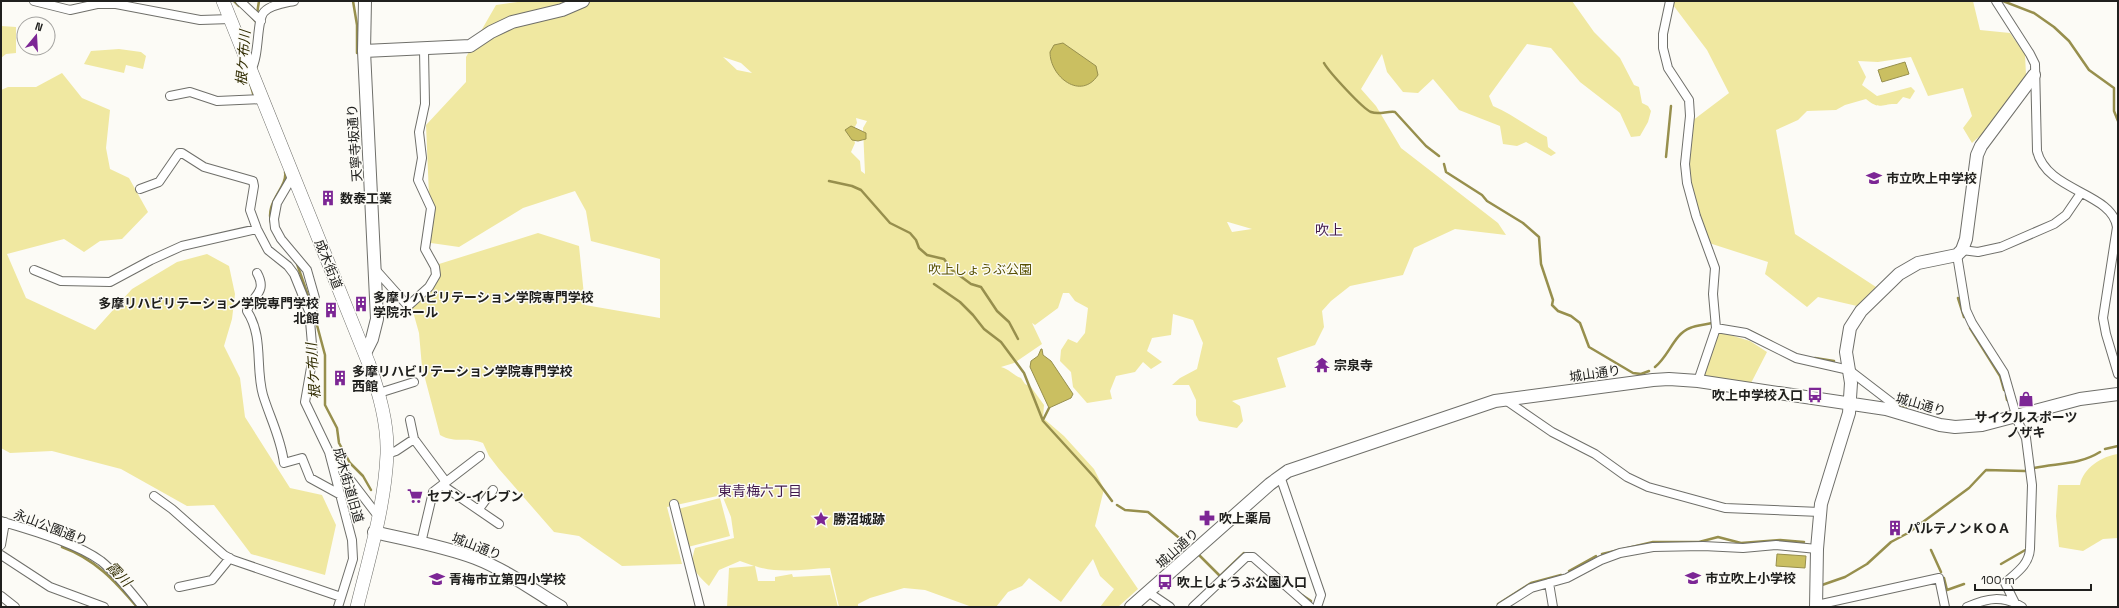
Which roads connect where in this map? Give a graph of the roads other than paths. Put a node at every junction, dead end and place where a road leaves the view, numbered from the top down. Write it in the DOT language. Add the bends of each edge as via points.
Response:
graph roads {
  1 [pos="34,1"];
  2 [pos="223,1"];
  3 [pos="240,1"];
  4 [pos="294,1"];
  5 [pos="364,1"];
  6 [pos="583,1"];
  7 [pos="1670,1"];
  8 [pos="1996,1"];
  9 [pos="258,18"];
  10 [pos="231,19"];
  11 [pos="424,50"];
  12 [pos="364,51"];
  13 [pos="250,67"];
  14 [pos="2034,75"];
  15 [pos="170,96"];
  16 [pos="258,99"];
  17 [pos="294,174"];
  18 [pos="140,189"];
  19 [pos="2081,193"];
  20 [pos="257,229"];
  21 [pos="1959,253"];
  22 [pos="375,269"];
  23 [pos="34,270"];
  24 [pos="256,273"];
  25 [pos="311,316"];
  26 [pos="1716,328"];
  27 [pos="365,353"];
  28 [pos="1848,370"];
  29 [pos="2118,374"];
  30 [pos="1698,381"];
  31 [pos="414,382"];
  32 [pos="379,393"];
  33 [pos="2118,394"];
  34 [pos="1504,399"];
  35 [pos="1850,404"];
  36 [pos="1898,412"];
  37 [pos="2016,417"];
  38 [pos="410,420"];
  39 [pos="414,439"];
  40 [pos="329,452"];
  41 [pos="387,454"];
  42 [pos="480,456"];
  43 [pos="1280,476"];
  44 [pos="444,483"];
  45 [pos="493,490"];
  46 [pos="341,495"];
  47 [pos="154,496"];
  48 [pos="674,504"];
  49 [pos="479,510"];
  50 [pos="1820,512"];
  51 [pos="378,516"];
  52 [pos="3,522"];
  53 [pos="499,524"];
  54 [pos="374,532"];
  55 [pos="421,543"];
  56 [pos="1,545"];
  57 [pos="1817,549"];
  58 [pos="1,555"];
  59 [pos="230,558"];
  60 [pos="1548,583"];
  61 [pos="179,587"];
  62 [pos="1148,592"];
  63 [pos="1,596"];
  64 [pos="341,597"];
  65 [pos="2019,605"];
  66 [pos="1816,606"];
  67 [pos="15,607"];
  68 [pos="104,607"];
  69 [pos="143,607"];
  70 [pos="338,607"];
  71 [pos="357,607"];
  72 [pos="561,607"];
  73 [pos="700,607"];
  74 [pos="1131,607"];
  75 [pos="1170,607"];
  76 [pos="1193,607"];
  77 [pos="1310,607"];
  78 [pos="1317,607"];
  79 [pos="1501,607"];
  80 [pos="1553,607"];
  81 [pos="1945,607"];
  82 [pos="1967,607"];
  1 -- 10 [label="street" via="70,10 97,4 116,4 200,20"];
  2 -- 10 [label="main road, 成木街道"];
  3 -- 9 [label="street"];
  4 -- 9 [label="street" via="270,8"];
  5 -- 12 [label="street, 天寧寺坂通り"];
  6 -- 11 [label="street" via="562,10 512,22 470,46"];
  7 -- 26 [label="street" via="1663,34 1663,48 1668,68 1690,107 1685,164 1687,183 1714,268"];
  8 -- 14 [label="street" via="2030,54 2036,68"];
  9 -- 13 [label="street" via="256,62"];
  10 -- 13 [label="main road, 成木街道"];
  11 -- 12 [label="street"];
  11 -- 22 [label="street" via="425,104 419,132 422,158 418,180 431,208 425,249 435,267 436,276 429,288 408,306"];
  12 -- 22 [label="street, 天寧寺坂通り"];
  13 -- 16 [label="main road, 成木街道"];
  14 -- 19 [label="street" via="2039,157 2050,173"];
  14 -- 21 [label="street" via="1981,146 1966,237"];
  15 -- 16 [label="street" via="190,92 217,101"];
  16 -- 17 [label="main road, 成木街道"];
  17 -- 25 [label="street, 成木街道旧道" via="277,203 274,223 281,239 307,270 315,298"];
  17 -- 27 [label="main road, 成木街道"];
  18 -- 20 [label="street" via="159,182 182,152 204,167 253,181 250,210"];
  19 -- 21 [label="street" via="2066,215 2054,224 1997,248"];
  19 -- 29 [label="street" via="2106,207 2116,223 2103,318"];
  20 -- 23 [label="street" via="182,246 110,282 61,281"];
  20 -- 25 [label="street" via="268,250 294,274"];
  21 -- 28 [label="street" via="1930,259 1906,268 1861,311 1848,334"];
  21 -- 37 [label="street" via="1966,310 2004,373"];
  22 -- 27 [label="street, 天寧寺坂通り" via="377,319"];
  24 -- 46 [label="street" via="261,281 260,290 247,311 258,343 263,395 276,428 284,463 302,458 310,478"];
  25 -- 40 [label="street, 成木街道旧道" via="313,356 306,402"];
  26 -- 28 [label="street" via="1746,333 1796,358"];
  26 -- 30 [label="street"];
  27 -- 32 [label="main road, 成木街道"];
  28 -- 35 [label="street" via="1852,383"];
  28 -- 36 [label="street" via="1892,403"];
  30 -- 34 [label="street, 城山通り" via="1653,380"];
  30 -- 35 [label="street, 城山通り"];
  31 -- 32 [label="street"];
  32 -- 41 [label="main road, 成木街道"];
  33 -- 37 [label="street, 城山通り" via="2080,399"];
  34 -- 43 [label="street, 城山通り" via="1319,460"];
  34 -- 50 [label="street" via="1552,432 1595,454 1627,477 1648,487 1725,508"];
  35 -- 36 [label="street, 城山通り"];
  35 -- 50 [label="street" via="1844,434 1823,495"];
  36 -- 37 [label="street, 城山通り" via="1931,423 1955,427 1982,425"];
  37 -- 65 [label="street" via="2026,438 2032,490 2029,558 2005,583"];
  38 -- 39 [label="street"];
  39 -- 41 [label="street"];
  39 -- 44 [label="street"];
  40 -- 46 [label="street, 成木街道旧道"];
  40 -- 51 [label="street"];
  41 -- 51 [label="main road, 成木街道"];
  42 -- 44 [label="street"];
  43 -- 62 [label="street, 城山通り"];
  43 -- 78 [label="street" via="1321,595"];
  44 -- 49 [label="street"];
  44 -- 55 [label="street" via="433,492"];
  45 -- 49 [label="street"];
  46 -- 64 [label="street, 成木街道旧道" via="352,540 353,559"];
  47 -- 59 [label="street"];
  48 -- 73 [label="street"];
  49 -- 53 [label="street"];
  50 -- 57 [label="street"];
  51 -- 54 [label="main road, 成木街道"];
  52 -- 56 [label="street"];
  52 -- 69 [label="street, 永山公園通り" via="86,552 116,575"];
  54 -- 55 [label="street, 城山通り"];
  54 -- 71 [label="main road, 成木街道"];
  55 -- 72 [label="street, 城山通り" via="458,552 492,566"];
  57 -- 60 [label="street" via="1776,544 1743,548 1653,547 1620,553 1567,578"];
  57 -- 66 [label="street"];
  58 -- 68 [label="street" via="50,587"];
  59 -- 61 [label="street" via="212,580"];
  59 -- 64 [label="street"];
  60 -- 79 [label="street" via="1532,588"];
  60 -- 80 [label="street"];
  62 -- 74 [label="street, 城山通り"];
  62 -- 75 [label="street"];
  63 -- 67 [label="street"];
  64 -- 70 [label="street, 成木街道旧道"];
  65 -- 82 [label="street" via="1995,598"];
  66 -- 81 [label="street" via="1939,578"];
  76 -- 77 [label="street" via="1246,557 1253,557"];
}
